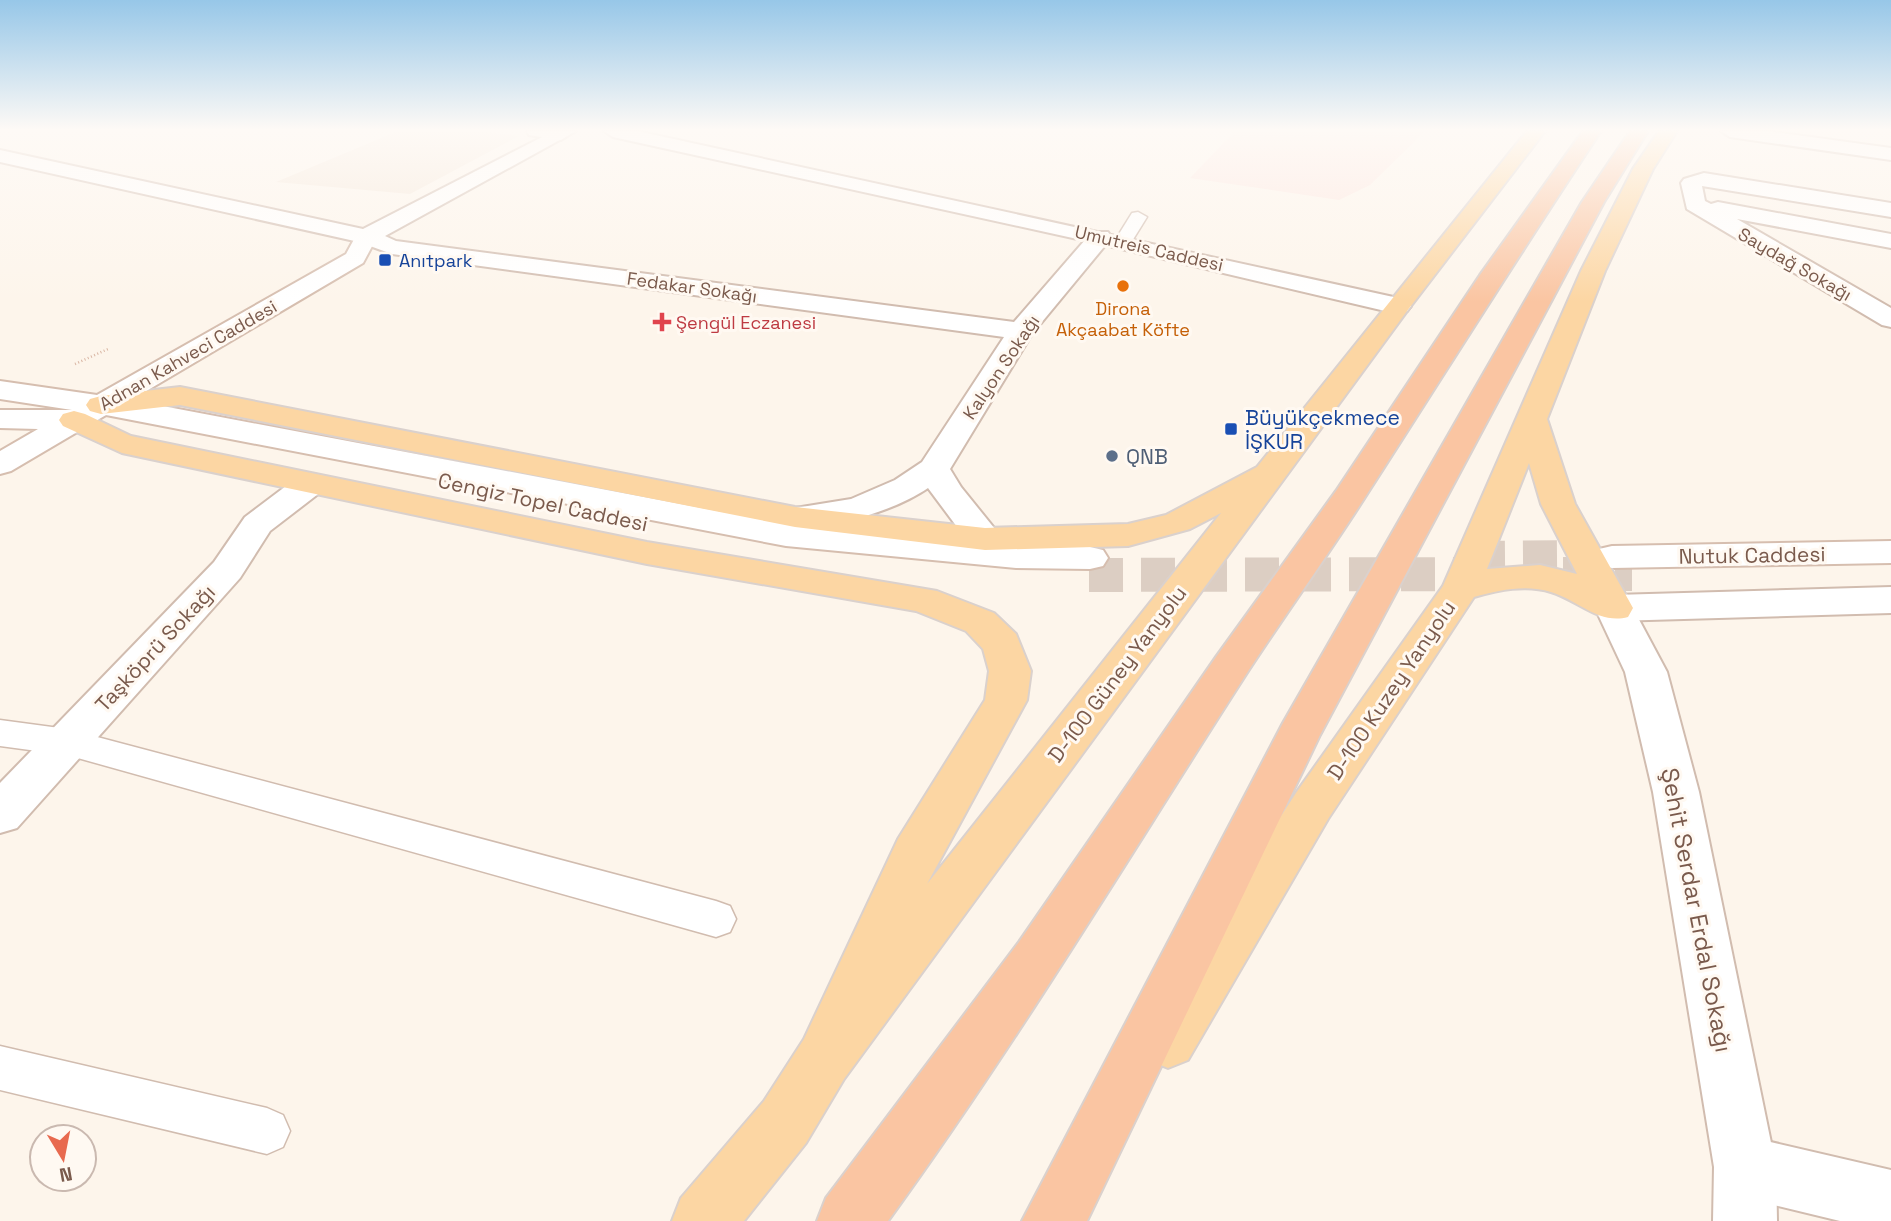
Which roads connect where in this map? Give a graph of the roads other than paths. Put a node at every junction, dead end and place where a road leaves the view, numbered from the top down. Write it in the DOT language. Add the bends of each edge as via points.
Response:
graph roads {
  1 [pos="145,188"];
  2 [pos="458,188"];
  3 [pos="876,188"];
  4 [pos="1491,188"];
  5 [pos="1553,188"];
  6 [pos="1602,188"];
  7 [pos="1634,188"];
  8 [pos="1692,188"];
  9 [pos="1758,188"];
  10 [pos="1696,204"];
  11 [pos="1891,210"];
  12 [pos="1138,217"];
  13 [pos="366,237"];
  14 [pos="1112,239"];
  15 [pos="1891,241"];
  16 [pos="1398,306"];
  17 [pos="1891,319"];
  18 [pos="1021,331"];
  19 [pos="78,408"];
  20 [pos="9,411"];
  21 [pos="1531,417"];
  22 [pos="0,464"];
  23 [pos="934,469"];
  24 [pos="1270,473"];
  25 [pos="310,484"];
  26 [pos="795,517"];
  27 [pos="985,539"];
  28 [pos="1891,552"];
  29 [pos="1090,566"];
  30 [pos="1891,568"];
  31 [pos="1619,580"];
  32 [pos="1461,588"];
  33 [pos="1891,600"];
  34 [pos="0,733"];
  35 [pos="67,742"];
  36 [pos="0,814"];
  37 [pos="716,919"];
  38 [pos="824,1059"];
  39 [pos="0,1068"];
  40 [pos="267,1131"];
  41 [pos="1745,1194"];
  42 [pos="1891,1202"];
  43 [pos="704,1221"];
  44 [pos="849,1221"];
  45 [pos="1055,1221"];
  1 -- 13 [label="street, Fedakar Sokağı"];
  2 -- 13 [label="street, Adnan Kahveci Caddesi"];
  3 -- 14 [label="street, Umutreis Caddesi"];
  4 -- 16 [label="main road, D-100 Güney Yanyolu"];
  5 -- 44 [label="highway" via="1038,958"];
  6 -- 45 [label="highway" via="1298,735"];
  7 -- 21 [label="main road, D-100 Kuzey Yanyolu"];
  8 -- 10 [label="street"];
  9 -- 11 [label="street"];
  10 -- 15 [label="street"];
  10 -- 17 [label="street, Saydağ Sokağı"];
  12 -- 14 [label="lane"];
  13 -- 18 [label="street, Fedakar Sokağı" via="392,247"];
  13 -- 19 [label="street, Adnan Kahveci Caddesi" via="332,251"];
  13 -- 19 [label="street, Adnan Kahveci Caddesi" via="355,258"];
  14 -- 16 [label="street, Umutreis Caddesi"];
  14 -- 18 [label="street, Kalyon Sokağı"];
  16 -- 24 [label="main road, D-100 Güney Yanyolu"];
  18 -- 23 [label="street, Kalyon Sokağı"];
  19 -- 20 [label="street, Cengiz Topel Caddesi"];
  19 -- 22 [label="street, Adnan Kahveci Caddesi"];
  19 -- 25 [label="main road" via="122,444"];
  19 -- 26 [label="main road" via="189,397"];
  19 -- 29 [label="street, Cengiz Topel Caddesi" via="716,537 834,555"];
  21 -- 31 [label="main road" via="1558,504"];
  21 -- 32 [label="main road, D-100 Kuzey Yanyolu"];
  23 -- 26 [label="street, Kalyon Sokağı" via="907,488 858,508"];
  23 -- 27 [label="street"];
  24 -- 27 [label="main road" via="1178,522 1128,535"];
  24 -- 38 [label="main road, D-100 Güney Yanyolu"];
  25 -- 35 [label="street, Taşköprü Sokağı" via="257,524 227,570"];
  25 -- 38 [label="main road" via="647,553 924,600 980,622 1002,644 1010,671 1006,700 915,854"];
  26 -- 27 [label="main road"];
  28 -- 31 [label="street, Nutuk Caddesi"];
  30 -- 31 [label="street, Nutuk Caddesi"];
  31 -- 32 [label="main road" via="1570,582 1500,576"];
  31 -- 33 [label="street"];
  31 -- 41 [label="street, Şehit Serdar Erdal Sokağı" via="1676,792"];
  32 -- 45 [label="main road, D-100 Kuzey Yanyolu" via="1312,806"];
  34 -- 35 [label="lane"];
  35 -- 36 [label="street, Taşköprü Sokağı"];
  35 -- 37 [label="lane"];
  38 -- 43 [label="main road, D-100 Güney Yanyolu" via="785,1122"];
  39 -- 40 [label="lane"];
  41 -- 42 [label="street"];
}
